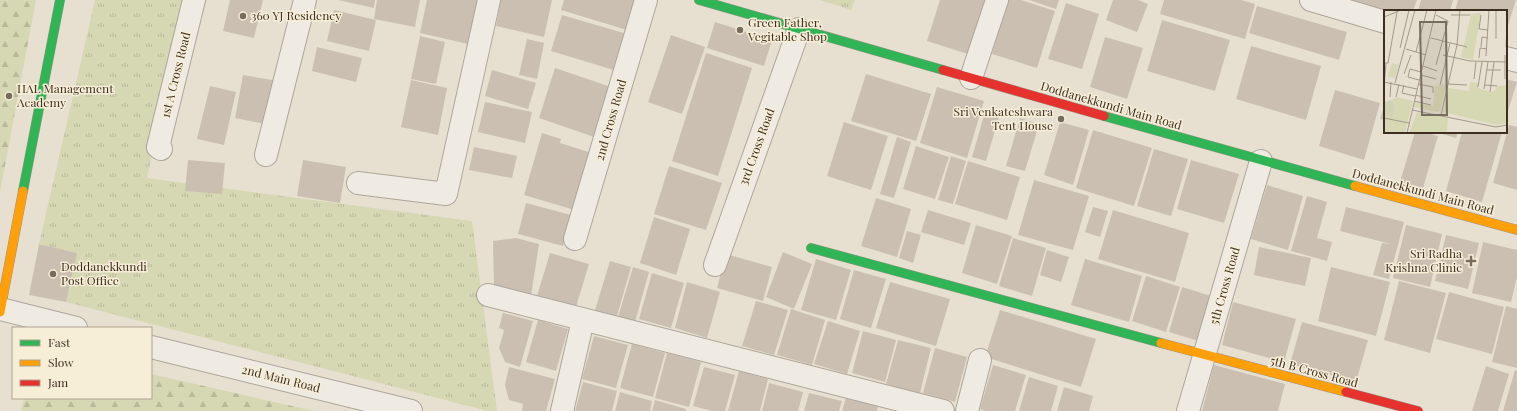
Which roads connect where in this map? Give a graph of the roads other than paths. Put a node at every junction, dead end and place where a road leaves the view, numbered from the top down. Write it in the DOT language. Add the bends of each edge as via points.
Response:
graph roads {
  1 [pos="60,0"];
  2 [pos="194,0"];
  3 [pos="305,0"];
  4 [pos="489,0"];
  5 [pos="646,0"];
  6 [pos="700,0"];
  7 [pos="997,0"];
  8 [pos="1311,0"];
  9 [pos="1384,22"];
  10 [pos="799,29"];
  11 [pos="1507,58"];
  12 [pos="1517,61"];
  13 [pos="971,78"];
  14 [pos="160,149"];
  15 [pos="266,155"];
  16 [pos="1261,161"];
  17 [pos="358,183"];
  18 [pos="1517,230"];
  19 [pos="575,239"];
  20 [pos="811,248"];
  21 [pos="715,264"];
  22 [pos="488,295"];
  23 [pos="0,310"];
  24 [pos="583,320"];
  25 [pos="72,327"];
  26 [pos="152,346"];
  27 [pos="1205,355"];
  28 [pos="980,360"];
  29 [pos="411,411"];
  30 [pos="562,411"];
  31 [pos="943,411"];
  32 [pos="967,411"];
  33 [pos="1188,411"];
  34 [pos="1418,411"];
  1 -- 23 [label="street"];
  2 -- 14 [label="street, 1st A Cross Road" via="158,147"];
  3 -- 15 [label="street"];
  4 -- 17 [label="street" via="446,194"];
  5 -- 19 [label="street, 2nd Cross Road"];
  6 -- 10 [label="street, Doddanekkundi Main Road"];
  7 -- 13 [label="street"];
  8 -- 9 [label="street"];
  10 -- 13 [label="street, Doddanekkundi Main Road"];
  10 -- 21 [label="street, 3rd Cross Road"];
  11 -- 12 [label="street"];
  13 -- 16 [label="street, Doddanekkundi Main Road"];
  16 -- 18 [label="street, Doddanekkundi Main Road"];
  16 -- 27 [label="street, 5th Cross Road"];
  20 -- 27 [label="street, 5th B Cross Road"];
  22 -- 24 [label="street"];
  23 -- 25 [label="street"];
  24 -- 30 [label="street"];
  24 -- 31 [label="street"];
  26 -- 29 [label="street, 2nd Main Road"];
  27 -- 33 [label="street, 5th Cross Road"];
  27 -- 34 [label="street, 5th B Cross Road"];
  28 -- 32 [label="street"];
}
